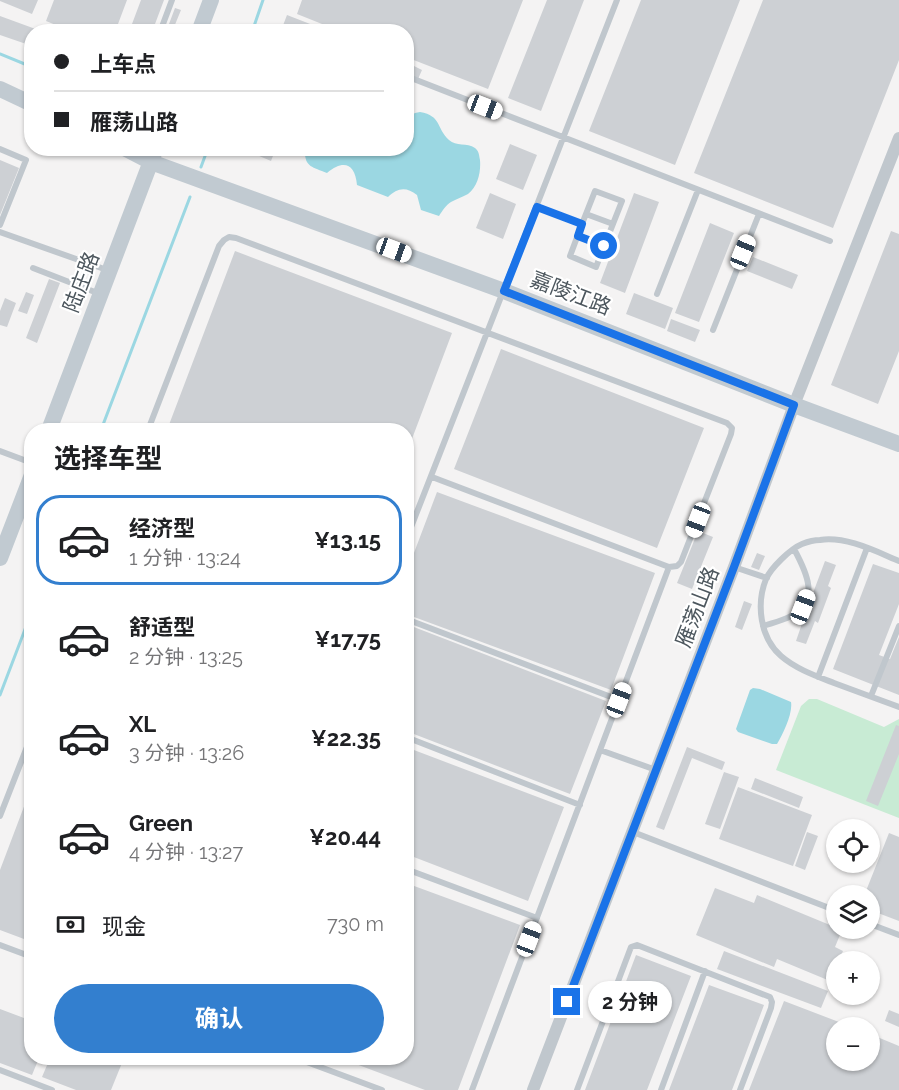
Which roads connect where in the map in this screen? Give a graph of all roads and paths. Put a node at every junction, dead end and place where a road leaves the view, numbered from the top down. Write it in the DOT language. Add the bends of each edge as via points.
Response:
graph roads {
  1 [pos="172,0"];
  2 [pos="211,0"];
  3 [pos="617,0"];
  4 [pos="163,24"];
  5 [pos="202,24"];
  6 [pos="414,79"];
  7 [pos="0,89"];
  8 [pos="24,100"];
  9 [pos="564,138"];
  10 [pos="899,138"];
  11 [pos="0,149"];
  12 [pos="153,156"];
  13 [pos="156,156"];
  14 [pos="698,190"];
  15 [pos="537,207"];
  16 [pos="759,213"];
  17 [pos="586,214"];
  18 [pos="582,224"];
  19 [pos="613,224"];
  20 [pos="0,225"];
  21 [pos="0,232"];
  22 [pos="578,236"];
  23 [pos="830,241"];
  24 [pos="604,246"];
  25 [pos="33,268"];
  26 [pos="110,271"];
  27 [pos="504,291"];
  28 [pos="101,294"];
  29 [pos="657,294"];
  30 [pos="713,330"];
  31 [pos="488,334"];
  32 [pos="794,405"];
  33 [pos="52,423"];
  34 [pos="151,423"];
  35 [pos="899,444"];
  36 [pos="0,451"];
  37 [pos="24,460"];
  38 [pos="432,477"];
  39 [pos="24,496"];
  40 [pos="414,521"];
  41 [pos="867,548"];
  42 [pos="794,549"];
  43 [pos="0,558"];
  44 [pos="899,561"];
  45 [pos="669,567"];
  46 [pos="734,567"];
  47 [pos="766,578"];
  48 [pos="414,622"];
  49 [pos="763,626"];
  50 [pos="899,626"];
  51 [pos="818,676"];
  52 [pos="871,696"];
  53 [pos="619,700"];
  54 [pos="899,707"];
  55 [pos="414,741"];
  56 [pos="600,750"];
  57 [pos="24,754"];
  58 [pos="656,770"];
  59 [pos="580,805"];
  60 [pos="0,816"];
  61 [pos="632,831"];
  62 [pos="414,872"];
  63 [pos="826,907"];
  64 [pos="537,918"];
  65 [pos="880,928"];
  66 [pos="899,935"];
  67 [pos="0,945"];
  68 [pos="24,954"];
  69 [pos="705,971"];
  70 [pos="315,1065"];
  71 [pos="0,1070"];
  72 [pos="537,1089"];
  73 [pos="52,1090"];
  74 [pos="382,1090"];
  75 [pos="472,1090"];
  76 [pos="577,1090"];
  77 [pos="661,1090"];
  78 [pos="740,1090"];
  1 -- 4 [label="lane"];
  2 -- 5 [label="street"];
  3 -- 9 [label="lane"];
  6 -- 9 [label="lane"];
  7 -- 8 [label="street"];
  9 -- 14 [label="lane"];
  9 -- 15 [label="lane"];
  10 -- 32 [label="street, 雁荡山路"];
  11 -- 20 [label="lane" via="27,160"];
  12 -- 26 [label="street, 陆庄路"];
  13 -- 27 [label="street, 嘉陵江路"];
  14 -- 16 [label="lane"];
  14 -- 29 [label="lane"];
  15 -- 18 [label="lane"];
  15 -- 27 [label="lane"];
  16 -- 23 [label="lane"];
  16 -- 30 [label="lane"];
  17 -- 18 [label="lane"];
  17 -- 19 [label="lane"];
  17 -- 19 [label="lane" via="595,190 622,201"];
  18 -- 22 [label="lane"];
  19 -- 24 [label="lane"];
  21 -- 26 [label="lane"];
  22 -- 24 [label="lane"];
  22 -- 24 [label="lane" via="570,256 596,267"];
  25 -- 28 [label="lane"];
  26 -- 28 [label="street, 陆庄路"];
  27 -- 31 [label="lane"];
  27 -- 32 [label="street, 嘉陵江路"];
  28 -- 33 [label="street, 陆庄路"];
  31 -- 34 [label="lane" via="230,237 219,246"];
  31 -- 38 [label="lane"];
  31 -- 45 [label="lane" via="732,428 681,562"];
  32 -- 35 [label="street, 嘉陵江路"];
  32 -- 46 [label="street, 雁荡山路"];
  36 -- 37 [label="lane"];
  38 -- 40 [label="lane"];
  38 -- 45 [label="lane"];
  39 -- 43 [label="street"];
  41 -- 42 [label="lane" via="839,540 821,540"];
  41 -- 44 [label="lane"];
  41 -- 51 [label="lane"];
  42 -- 47 [label="lane"];
  42 -- 49 [label="lane" via="810,590 803,607 792,616"];
  45 -- 53 [label="lane"];
  46 -- 47 [label="lane"];
  46 -- 58 [label="street, 雁荡山路"];
  47 -- 49 [label="lane"];
  48 -- 53 [label="lane"];
  49 -- 51 [label="lane" via="765,637 780,656"];
  50 -- 52 [label="lane"];
  51 -- 52 [label="lane"];
  52 -- 54 [label="lane"];
  53 -- 56 [label="lane"];
  55 -- 59 [label="lane"];
  56 -- 58 [label="lane"];
  56 -- 59 [label="lane"];
  57 -- 60 [label="lane"];
  58 -- 61 [label="street, 雁荡山路"];
  59 -- 64 [label="lane"];
  61 -- 63 [label="lane"];
  61 -- 72 [label="street, 雁荡山路"];
  62 -- 64 [label="lane"];
  64 -- 75 [label="lane"];
  65 -- 66 [label="lane"];
  67 -- 68 [label="lane"];
  69 -- 76 [label="lane" via="637,945 631,947"];
  69 -- 77 [label="lane"];
  69 -- 78 [label="lane" via="767,995 772,1002"];
  70 -- 74 [label="lane"];
  71 -- 73 [label="lane"];
}
